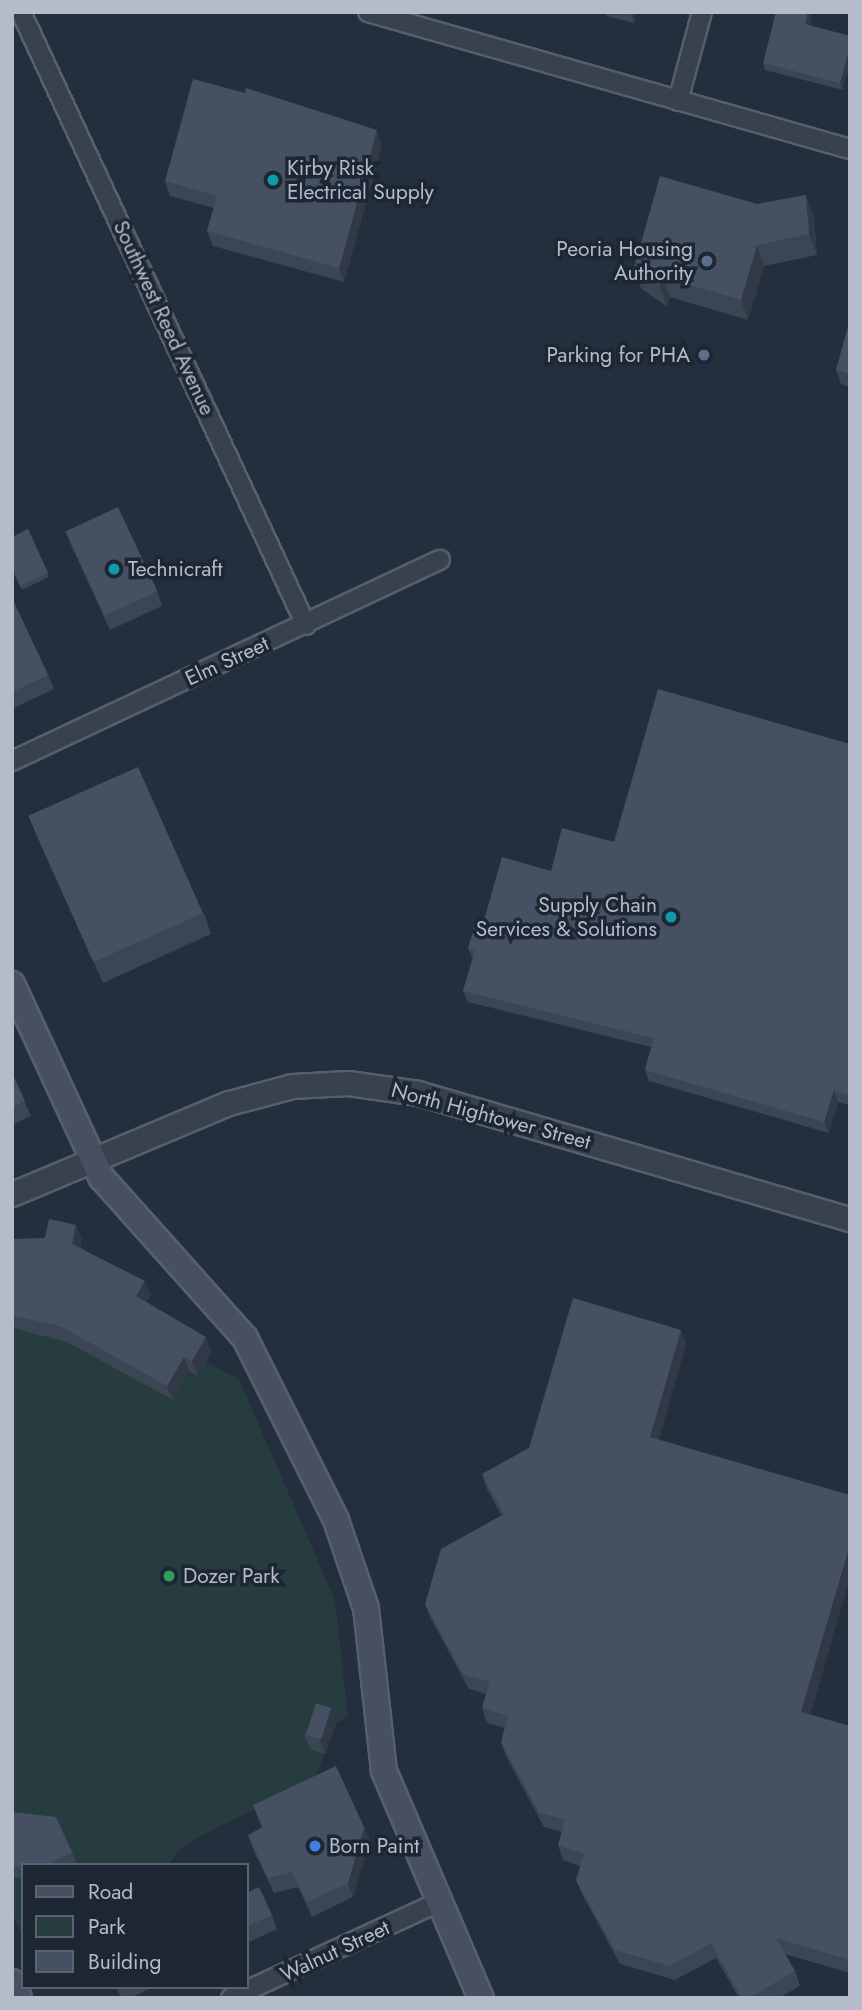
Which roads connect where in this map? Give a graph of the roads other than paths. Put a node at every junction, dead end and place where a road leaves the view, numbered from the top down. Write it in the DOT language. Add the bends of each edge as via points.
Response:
graph roads {
  1 [pos="21,12"];
  2 [pos="368,12"];
  3 [pos="702,12"];
  4 [pos="678,101"];
  5 [pos="850,149"];
  6 [pos="440,560"];
  7 [pos="306,625"];
  8 [pos="12,761"];
  9 [pos="12,984"];
  10 [pos="92,1157"];
  11 [pos="12,1194"];
  12 [pos="850,1219"];
  13 [pos="439,1902"];
  14 [pos="12,1982"];
  15 [pos="19,1998"];
  16 [pos="231,1998"];
  17 [pos="481,1998"];
  1 -- 7 [label="street, Southwest Reed Avenue"];
  2 -- 4 [label="street"];
  3 -- 4 [label="street"];
  4 -- 5 [label="street"];
  6 -- 7 [label="street, Elm Street"];
  7 -- 8 [label="street, Elm Street"];
  9 -- 10 [label="main road"];
  10 -- 11 [label="street, North Hightower Street"];
  10 -- 12 [label="street, North Hightower Street" via="263,1092 361,1084 407,1090"];
  10 -- 13 [label="main road" via="119,1202 246,1338 336,1520 366,1608 384,1770"];
  13 -- 16 [label="street, Walnut Street"];
  13 -- 17 [label="main road"];
  14 -- 15 [label="main road"];
}
